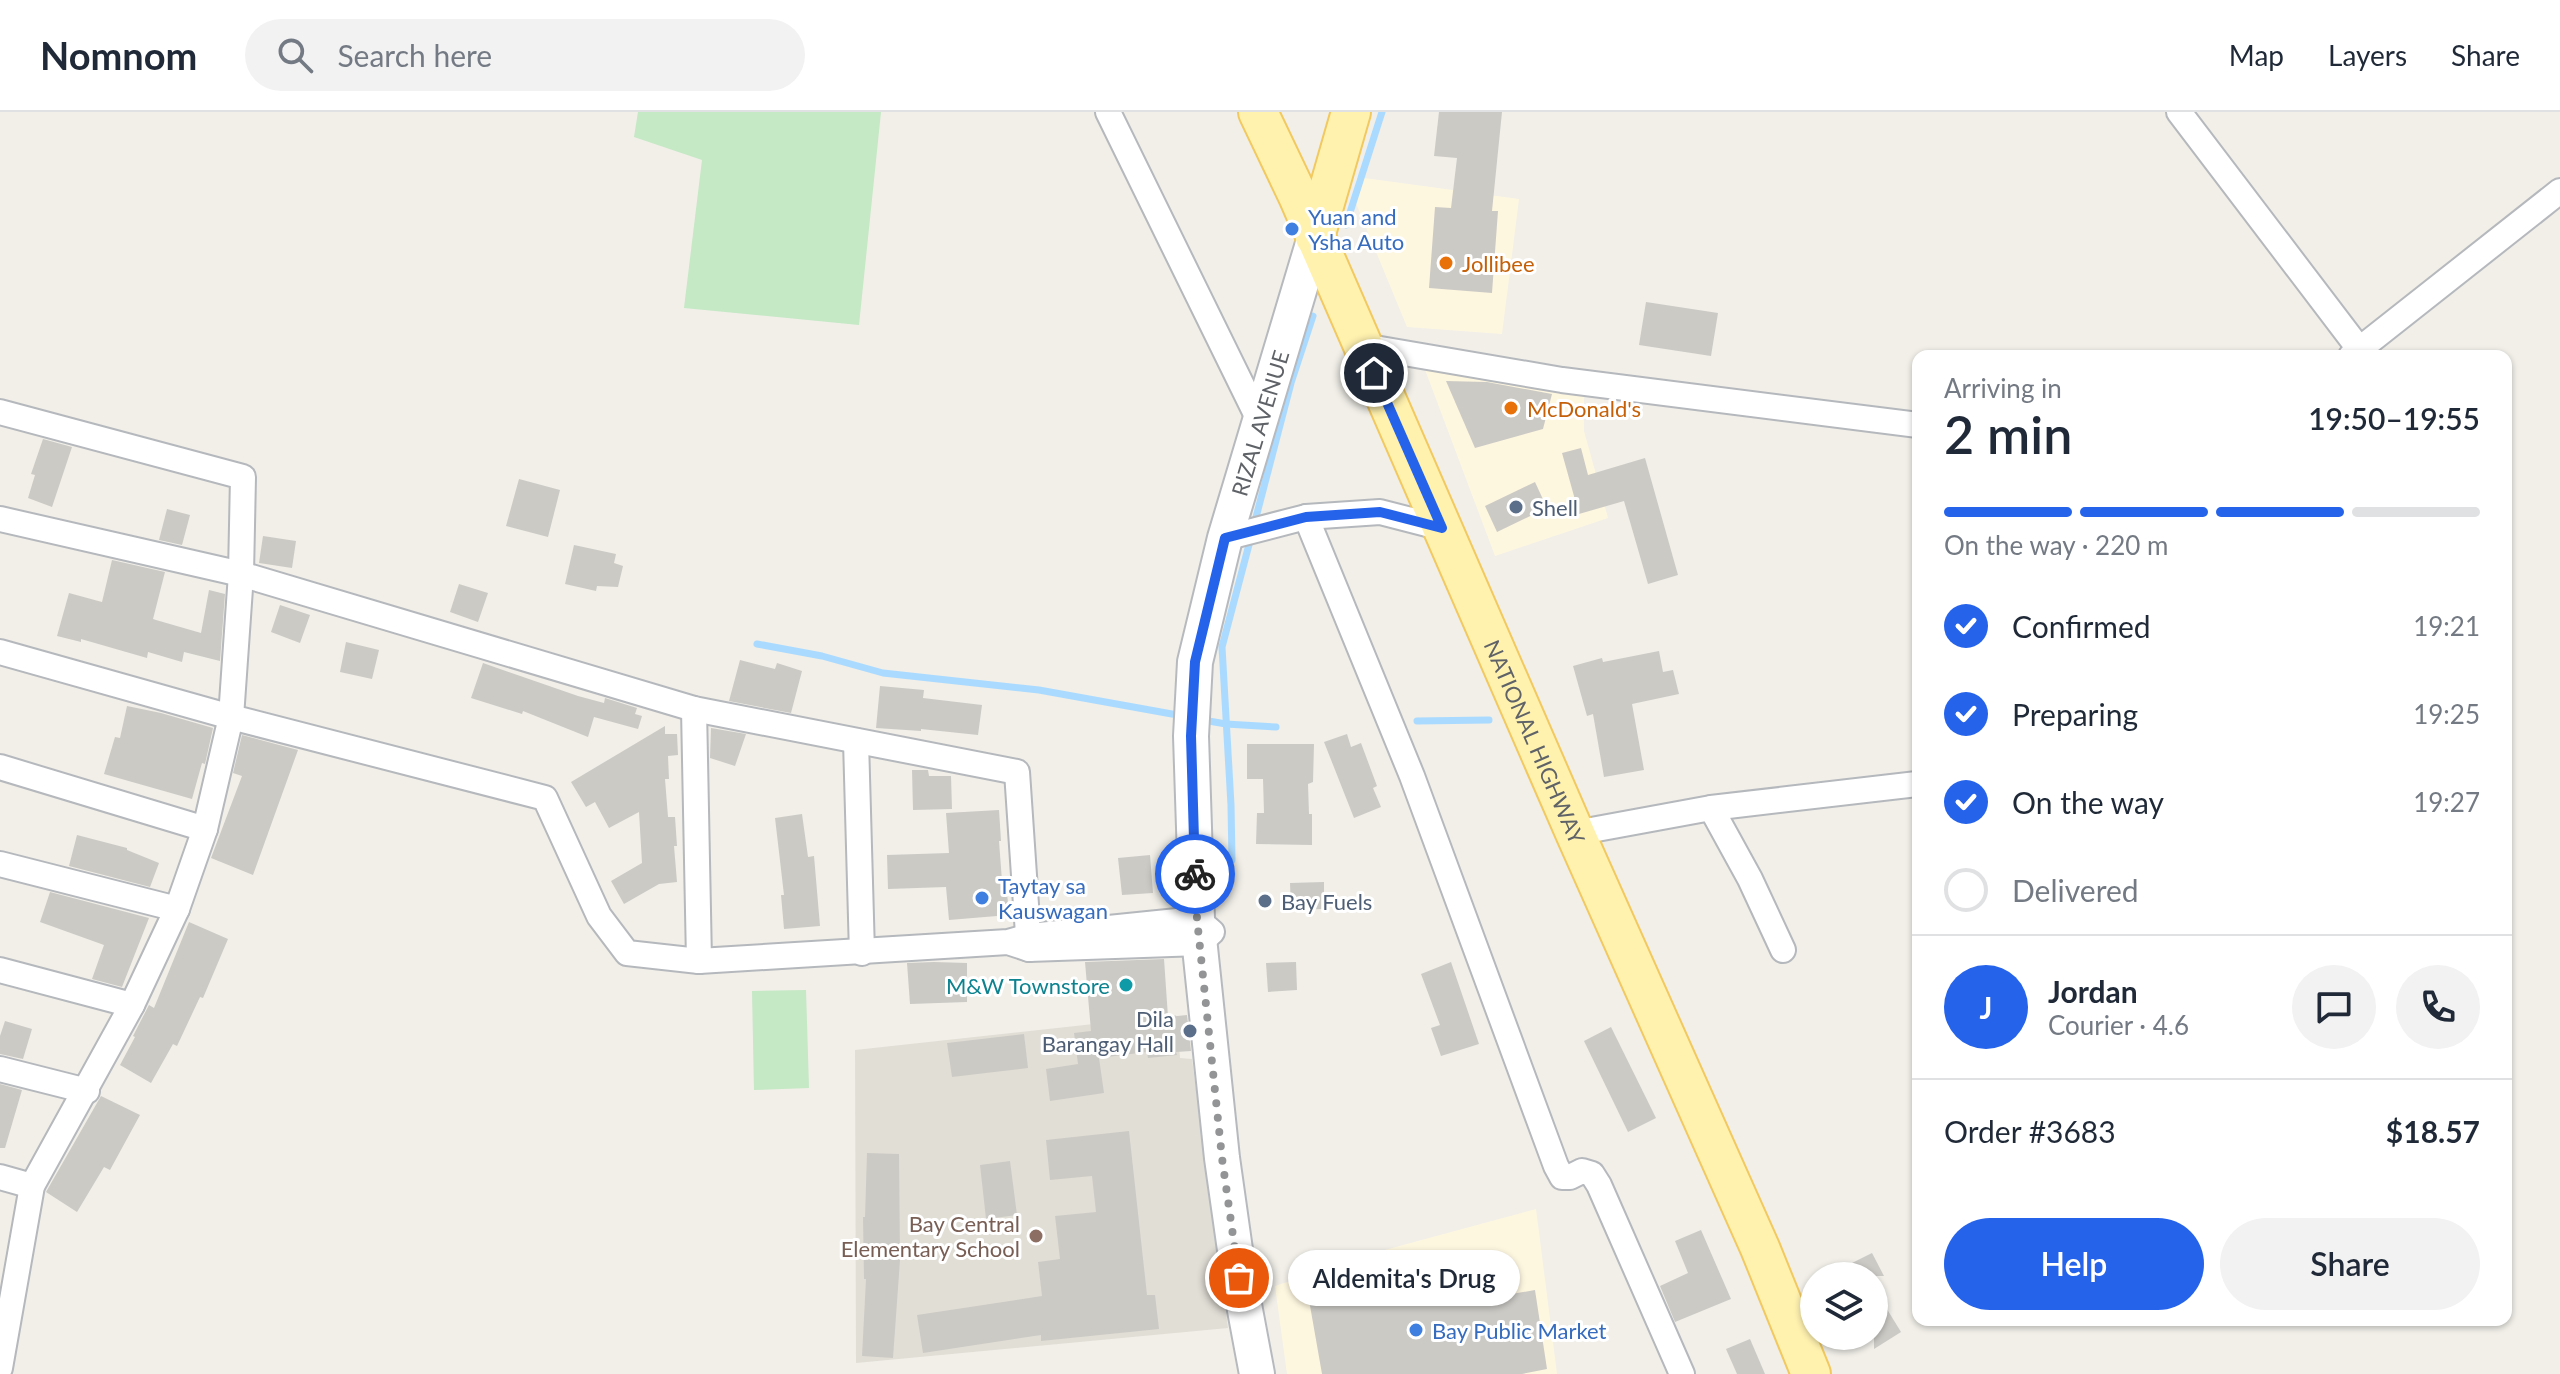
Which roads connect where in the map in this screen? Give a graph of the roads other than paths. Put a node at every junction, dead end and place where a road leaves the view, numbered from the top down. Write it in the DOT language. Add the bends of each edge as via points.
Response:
graph roads {
  1 [pos="1108,112"];
  2 [pos="1258,112"];
  3 [pos="1351,112"];
  4 [pos="2179,112"];
  5 [pos="2560,191"];
  6 [pos="1315,237"];
  7 [pos="1363,346"];
  8 [pos="2354,350"];
  9 [pos="2360,350"];
  10 [pos="0,412"];
  11 [pos="1260,422"];
  12 [pos="1912,424"];
  13 [pos="1306,517"];
  14 [pos="0,519"];
  15 [pos="1442,528"];
  16 [pos="1225,538"];
  17 [pos="241,574"];
  18 [pos="0,652"];
  19 [pos="694,709"];
  20 [pos="231,717"];
  21 [pos="856,741"];
  22 [pos="0,767"];
  23 [pos="1912,785"];
  24 [pos="1711,808"];
  25 [pos="205,829"];
  26 [pos="1575,833"];
  27 [pos="0,864"];
  28 [pos="177,909"];
  29 [pos="1198,931"];
  30 [pos="1022,942"];
  31 [pos="1783,950"];
  32 [pos="862,953"];
  33 [pos="699,961"];
  34 [pos="0,970"];
  35 [pos="132,1005"];
  36 [pos="0,1069"];
  37 [pos="87,1091"];
  38 [pos="0,1177"];
  39 [pos="32,1186"];
  40 [pos="8,1272"];
  41 [pos="0,1368"];
  42 [pos="1257,1374"];
  43 [pos="1682,1374"];
  44 [pos="1811,1374"];
  1 -- 11 [label="street"];
  2 -- 6 [label="main road, NATIONAL HIGHWAY"];
  3 -- 6 [label="main road"];
  4 -- 8 [label="street"];
  5 -- 9 [label="street"];
  6 -- 7 [label="main road, NATIONAL HIGHWAY"];
  6 -- 11 [label="main road, RIZAL AVENUE"];
  7 -- 12 [label="street" via="1562,380"];
  7 -- 15 [label="main road, NATIONAL HIGHWAY"];
  10 -- 17 [label="street" via="243,477"];
  11 -- 16 [label="main road, RIZAL AVENUE"];
  13 -- 15 [label="street" via="1380,512"];
  13 -- 16 [label="street"];
  13 -- 43 [label="street" via="1412,776 1556,1166 1562,1177 1582,1171 1592,1174 1599,1185"];
  14 -- 17 [label="street"];
  15 -- 26 [label="main road, NATIONAL HIGHWAY"];
  16 -- 29 [label="main road, RIZAL AVENUE" via="1195,662 1191,736"];
  17 -- 19 [label="street"];
  17 -- 20 [label="street"];
  18 -- 20 [label="street"];
  19 -- 21 [label="street"];
  19 -- 33 [label="street"];
  20 -- 25 [label="street"];
  20 -- 33 [label="street" via="545,798 599,916 627,953"];
  21 -- 30 [label="street" via="1017,772"];
  21 -- 32 [label="street"];
  22 -- 25 [label="street"];
  23 -- 24 [label="street"];
  24 -- 26 [label="street"];
  24 -- 31 [label="street"];
  25 -- 28 [label="street"];
  26 -- 44 [label="main road, NATIONAL HIGHWAY"];
  27 -- 28 [label="street"];
  28 -- 35 [label="street"];
  29 -- 30 [label="street"];
  29 -- 42 [label="main road, RIZAL AVENUE" via="1222,1158"];
  30 -- 32 [label="street"];
  32 -- 33 [label="street"];
  34 -- 35 [label="street"];
  35 -- 37 [label="street"];
  36 -- 37 [label="street"];
  37 -- 39 [label="street"];
  38 -- 39 [label="street"];
  39 -- 40 [label="street"];
  40 -- 41 [label="street"];
}
